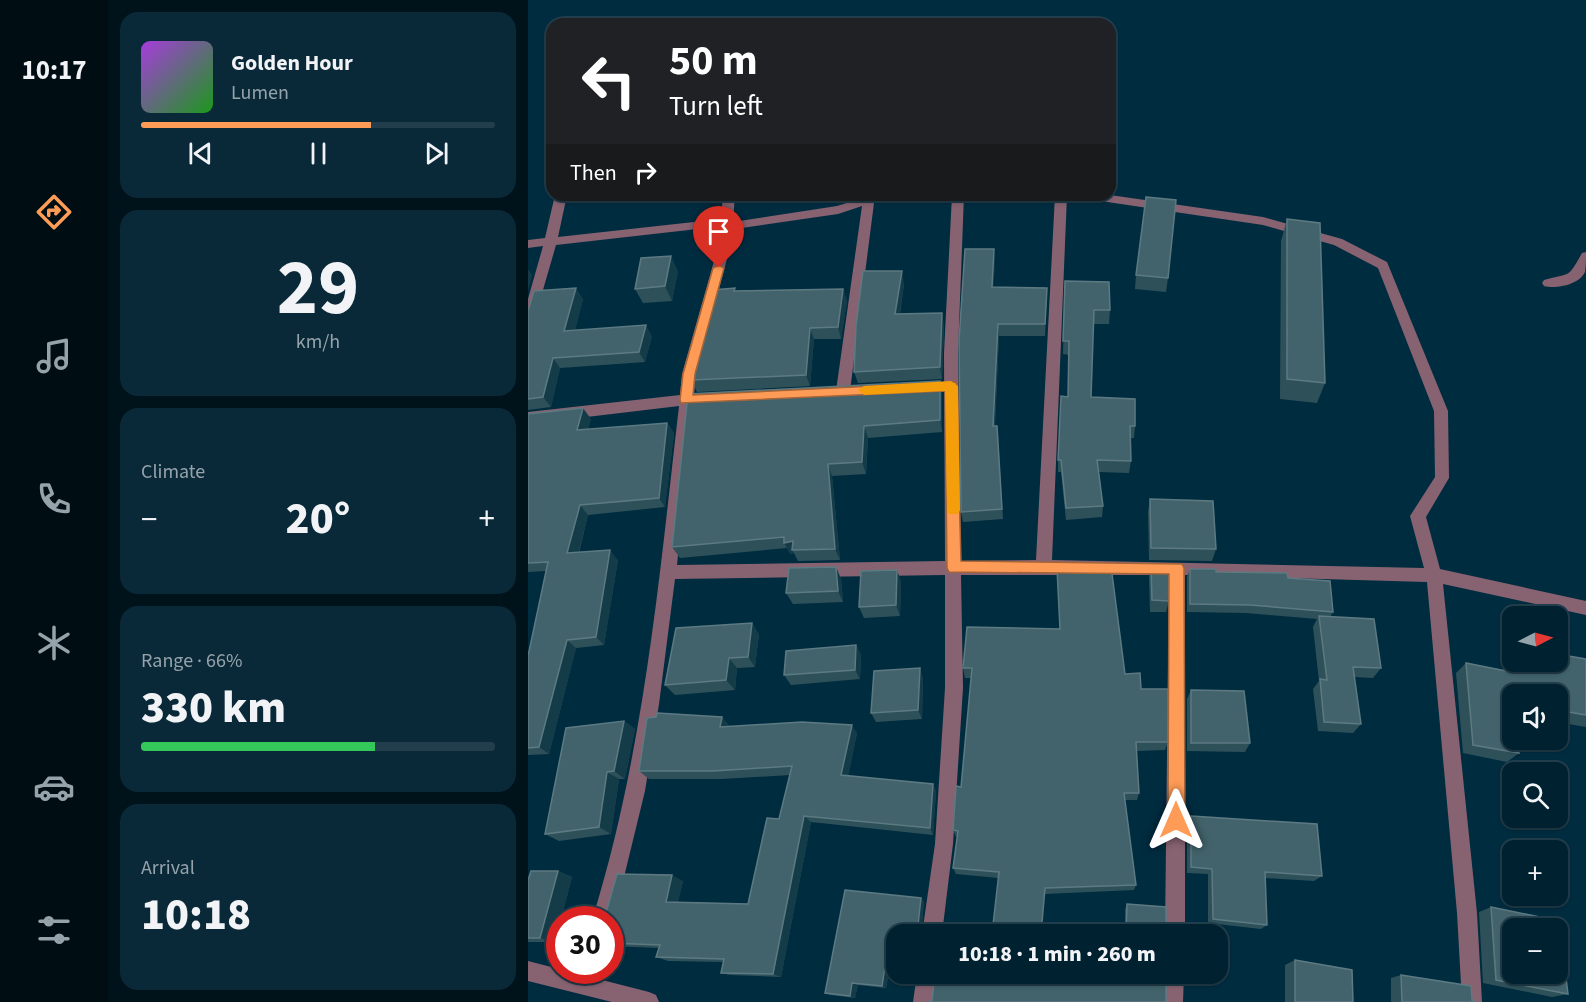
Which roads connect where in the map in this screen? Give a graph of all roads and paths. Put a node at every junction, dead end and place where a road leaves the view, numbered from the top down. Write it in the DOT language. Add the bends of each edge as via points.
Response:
graph roads {
  1 [pos="1116,199"];
  2 [pos="560,201"];
  3 [pos="729,201"];
  4 [pos="859,201"];
  5 [pos="869,201"];
  6 [pos="958,201"];
  7 [pos="1061,201"];
  8 [pos="839,203"];
  9 [pos="867,216"];
  10 [pos="728,224"];
  11 [pos="551,240"];
  12 [pos="528,244"];
  13 [pos="1586,256"];
  14 [pos="1548,283"];
  15 [pos="528,321"];
  16 [pos="843,391"];
  17 [pos="708,399"];
  18 [pos="686,400"];
  19 [pos="528,418"];
  20 [pos="1044,567"];
  21 [pos="954,568"];
  22 [pos="1176,568"];
  23 [pos="668,572"];
  24 [pos="1434,575"];
  25 [pos="1586,608"];
  26 [pos="606,906"];
  27 [pos="933,924"];
  28 [pos="1175,924"];
  29 [pos="528,971"];
  30 [pos="546,973"];
  31 [pos="601,984"];
  32 [pos="925,984"];
  33 [pos="1174,984"];
  34 [pos="649,1002"];
  35 [pos="922,1002"];
  36 [pos="1173,1002"];
  37 [pos="1472,1002"];
  1 -- 24 [label="street" via="1263,221 1338,242 1383,265 1441,411 1442,478 1418,516"];
  2 -- 11 [label="street"];
  3 -- 10 [label="street"];
  4 -- 8 [label="street"];
  5 -- 9 [label="street"];
  6 -- 21 [label="street" via="946,386"];
  7 -- 20 [label="street"];
  8 -- 9 [label="street"];
  8 -- 10 [label="street"];
  9 -- 16 [label="street"];
  10 -- 11 [label="street"];
  10 -- 18 [label="street" via="689,374"];
  11 -- 12 [label="street"];
  11 -- 15 [label="street"];
  13 -- 14 [label="street" via="1579,275 1572,280"];
  17 -- 18 [label="street"];
  18 -- 19 [label="street"];
  18 -- 23 [label="street"];
  20 -- 21 [label="street"];
  20 -- 22 [label="street"];
  21 -- 23 [label="street"];
  21 -- 27 [label="street" via="954,688 944,844"];
  22 -- 24 [label="street"];
  22 -- 28 [label="street"];
  23 -- 26 [label="street" via="653,697 619,867"];
  24 -- 25 [label="street"];
  24 -- 37 [label="street"];
  29 -- 30 [label="street"];
  31 -- 34 [label="street"];
  32 -- 35 [label="street"];
  33 -- 36 [label="street"];
}
